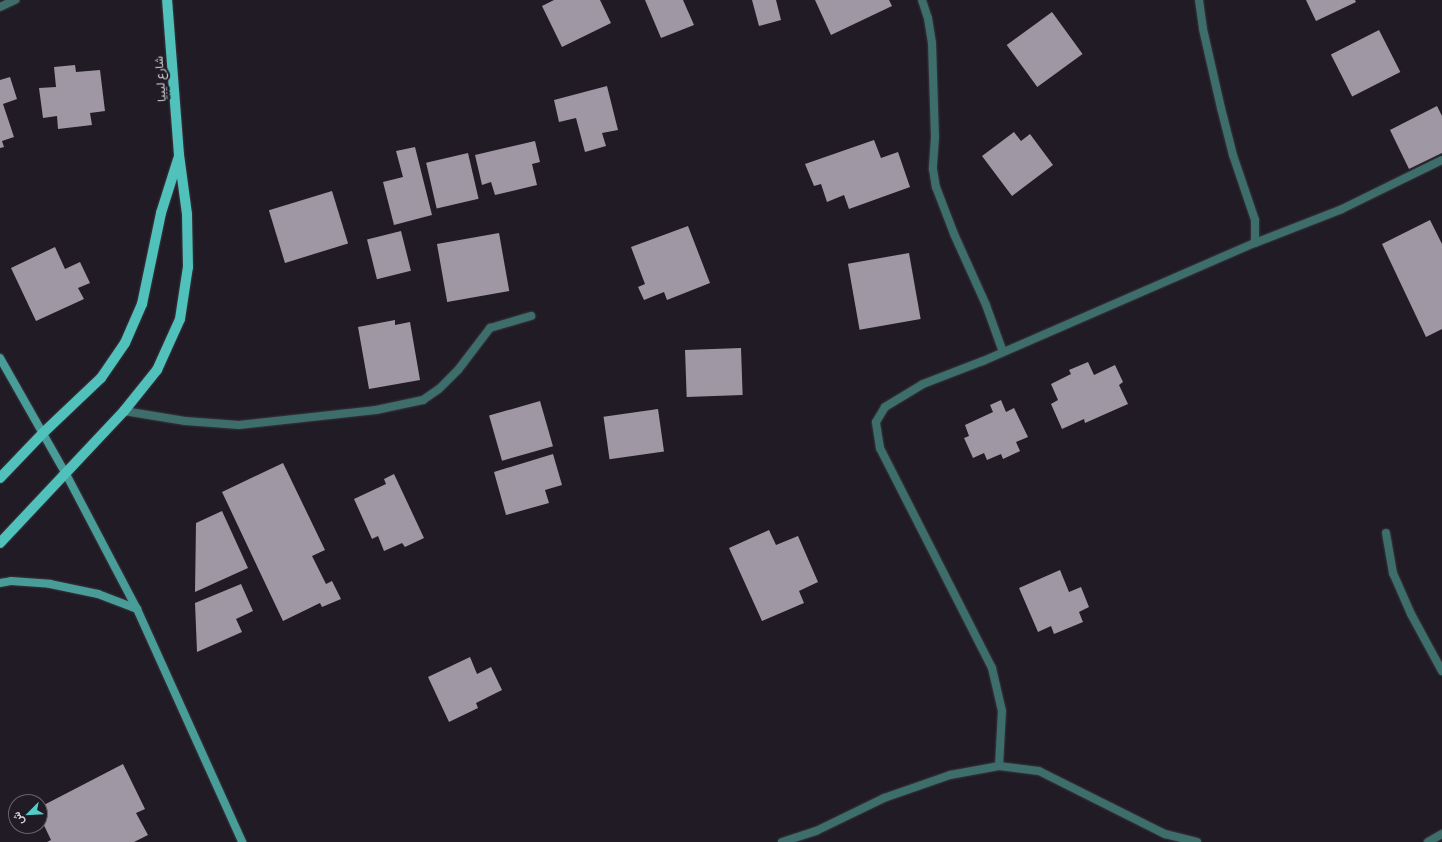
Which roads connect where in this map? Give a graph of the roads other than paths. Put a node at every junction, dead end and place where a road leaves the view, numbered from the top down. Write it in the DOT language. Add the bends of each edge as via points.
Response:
graph roads {
  1 [pos="15,0"];
  2 [pos="167,0"];
  3 [pos="922,0"];
  4 [pos="1199,0"];
  5 [pos="0,7"];
  6 [pos="179,156"];
  7 [pos="1442,160"];
  8 [pos="1255,244"];
  9 [pos="531,316"];
  10 [pos="1003,352"];
  11 [pos="0,358"];
  12 [pos="124,411"];
  13 [pos="43,433"];
  14 [pos="66,474"];
  15 [pos="0,478"];
  16 [pos="1386,533"];
  17 [pos="0,543"];
  18 [pos="0,583"];
  19 [pos="137,609"];
  20 [pos="1442,670"];
  21 [pos="1000,766"];
  22 [pos="1442,834"];
  23 [pos="242,842"];
  24 [pos="782,842"];
  25 [pos="1197,842"];
  26 [pos="1428,842"];
  1 -- 5 [label="street"];
  2 -- 6 [label="main road, شارع ليبيا"];
  3 -- 10 [label="street" via="932,43 935,137 933,169 936,187"];
  4 -- 8 [label="street" via="1221,108 1233,155 1255,220"];
  6 -- 12 [label="main road, شارع ليبيا" via="187,214 188,267 180,319 157,370"];
  6 -- 13 [label="main road" via="161,212 142,304 125,343 101,378"];
  7 -- 8 [label="street" via="1342,208"];
  8 -- 10 [label="street"];
  9 -- 12 [label="street" via="490,328 458,370 439,389 423,400 376,410 239,425 184,421"];
  10 -- 21 [label="street" via="903,394 885,407 876,422 880,448 992,668 1002,711"];
  11 -- 13 [label="street"];
  12 -- 14 [label="main road, شارع ليبيا"];
  13 -- 14 [label="street"];
  13 -- 15 [label="main road"];
  14 -- 17 [label="main road, شارع ليبيا"];
  14 -- 19 [label="street"];
  16 -- 20 [label="street" via="1393,573 1411,614"];
  18 -- 19 [label="street" via="11,581 50,584 98,594"];
  19 -- 23 [label="street"];
  21 -- 24 [label="street" via="950,775 892,796 816,831"];
  21 -- 25 [label="street" via="1039,771 1165,834"];
  22 -- 26 [label="street"];
}
